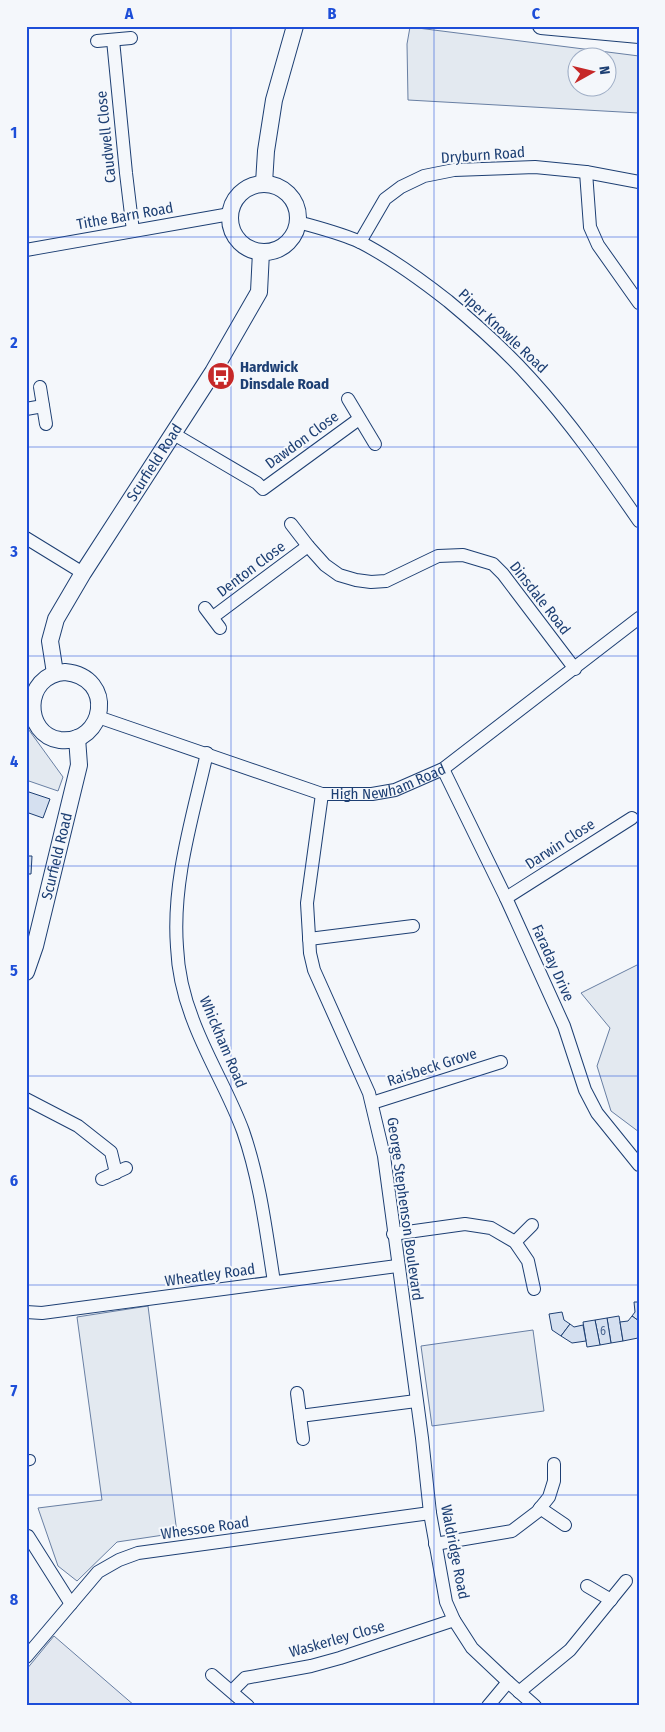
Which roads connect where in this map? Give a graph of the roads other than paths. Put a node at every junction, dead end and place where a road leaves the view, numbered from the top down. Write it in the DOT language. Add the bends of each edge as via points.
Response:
graph roads {
  1 [pos="294,26"];
  2 [pos="541,26"];
  3 [pos="639,35"];
  4 [pos="131,38"];
  5 [pos="113,40"];
  6 [pos="98,41"];
  7 [pos="586,172"];
  8 [pos="639,182"];
  9 [pos="264,183"];
  10 [pos="230,214"];
  11 [pos="298,222"];
  12 [pos="133,231"];
  13 [pos="360,242"];
  14 [pos="26,250"];
  15 [pos="261,252"];
  16 [pos="639,303"];
  17 [pos="40,387"];
  18 [pos="348,399"];
  19 [pos="43,406"];
  20 [pos="26,409"];
  21 [pos="360,419"];
  22 [pos="46,424"];
  23 [pos="172,433"];
  24 [pos="375,444"];
  25 [pos="639,521"];
  26 [pos="292,524"];
  27 [pos="26,538"];
  28 [pos="308,546"];
  29 [pos="83,573"];
  30 [pos="213,617"];
  31 [pos="639,618"];
  32 [pos="575,669"];
  33 [pos="55,673"];
  34 [pos="29,696"];
  35 [pos="98,717"];
  36 [pos="77,738"];
  37 [pos="208,753"];
  38 [pos="443,769"];
  39 [pos="322,794"];
  40 [pos="632,818"];
  41 [pos="506,898"];
  42 [pos="413,926"];
  43 [pos="309,939"];
  44 [pos="26,972"];
  45 [pos="501,1062"];
  46 [pos="26,1099"];
  47 [pos="372,1104"];
  48 [pos="639,1165"];
  49 [pos="102,1179"];
  50 [pos="532,1225"];
  51 [pos="393,1234"];
  52 [pos="515,1242"];
  53 [pos="398,1266"];
  54 [pos="274,1282"];
  55 [pos="534,1288"];
  56 [pos="26,1312"];
  57 [pos="297,1393"];
  58 [pos="416,1401"];
  59 [pos="300,1416"];
  60 [pos="303,1439"];
  61 [pos="554,1464"];
  62 [pos="540,1508"];
  63 [pos="430,1513"];
  64 [pos="565,1525"];
  65 [pos="26,1537"];
  66 [pos="435,1544"];
  67 [pos="626,1581"];
  68 [pos="587,1586"];
  69 [pos="611,1600"];
  70 [pos="71,1604"];
  71 [pos="454,1620"];
  72 [pos="26,1657"];
  73 [pos="212,1675"];
  74 [pos="508,1682"];
  75 [pos="232,1691"];
  76 [pos="519,1692"];
  77 [pos="248,1706"];
  78 [pos="488,1706"];
  79 [pos="535,1706"];
  1 -- 9 [label="street" via="274,100"];
  2 -- 3 [label="street"];
  4 -- 5 [label="street"];
  5 -- 6 [label="street"];
  5 -- 12 [label="street, Caudwell Close"];
  7 -- 8 [label="street, Dryburn Road"];
  7 -- 13 [label="street, Dryburn Road" via="534,168 454,170 424,176 386,199"];
  7 -- 16 [label="street" via="590,227"];
  9 -- 10 [label="street" via="252,185 241,192"];
  9 -- 11 [label="street" via="276,185 290,195 298,210"];
  10 -- 12 [label="street, Tithe Barn Road"];
  10 -- 15 [label="street" via="237,240"];
  11 -- 13 [label="street, Piper Knowle Road"];
  11 -- 15 [label="street" via="286,245 274,251"];
  12 -- 14 [label="street, Tithe Barn Road"];
  13 -- 25 [label="street, Piper Knowle Road" via="416,276 514,361 594,456"];
  15 -- 23 [label="street, Scurfield Road" via="259,292 213,372"];
  17 -- 19 [label="street"];
  18 -- 21 [label="street, Dawdon Close"];
  19 -- 20 [label="street"];
  19 -- 22 [label="street"];
  21 -- 23 [label="street, Dawdon Close" via="263,488"];
  21 -- 24 [label="street, Dawdon Close"];
  23 -- 29 [label="street, Scurfield Road"];
  26 -- 28 [label="street, Dinsdale Road"];
  27 -- 29 [label="street"];
  28 -- 30 [label="street, Denton Close"];
  28 -- 32 [label="street, Dinsdale Road" via="339,575 371,582 386,581 438,556 463,555 493,564"];
  29 -- 33 [label="street, Scurfield Road" via="56,619 50,641"];
  31 -- 32 [label="street, High Newham Road"];
  32 -- 38 [label="street, High Newham Road"];
  33 -- 34 [label="street"];
  33 -- 35 [label="street" via="72,673 86,679 100,702"];
  34 -- 36 [label="street" via="40,729 60,740"];
  35 -- 36 [label="street" via="85,734"];
  35 -- 37 [label="street, High Newham Road"];
  36 -- 44 [label="street, Scurfield Road" via="79,765"];
  37 -- 39 [label="street, High Newham Road"];
  37 -- 54 [label="street, Whickham Road" via="181,867 176,911 177,947 182,987 193,1020 243,1131 258,1184"];
  38 -- 39 [label="street, High Newham Road" via="395,790 364,795"];
  38 -- 41 [label="street, Faraday Drive"];
  39 -- 43 [label="street, George Stephenson Boulevard" via="307,903"];
  40 -- 41 [label="street, Darwin Close"];
  41 -- 48 [label="street, Faraday Drive" via="564,1026 586,1090 598,1113"];
  42 -- 43 [label="street"];
  43 -- 47 [label="street, George Stephenson Boulevard" via="314,970"];
  45 -- 47 [label="street, Raisbeck Grove"];
  46 -- 49 [label="street" via="78,1126 111,1152 121,1171"];
  47 -- 51 [label="street, George Stephenson Boulevard" via="384,1156"];
  50 -- 52 [label="street"];
  51 -- 52 [label="street" via="465,1224 491,1228"];
  51 -- 53 [label="street, George Stephenson Boulevard"];
  52 -- 55 [label="street" via="528,1261"];
  53 -- 54 [label="street, Wheatley Road"];
  53 -- 58 [label="street, George Stephenson Boulevard"];
  54 -- 56 [label="street, Wheatley Road" via="42,1314"];
  57 -- 59 [label="street"];
  58 -- 59 [label="street"];
  58 -- 63 [label="street, Waldridge Road"];
  59 -- 60 [label="street"];
  61 -- 62 [label="street" via="554,1481 549,1497"];
  62 -- 64 [label="street"];
  62 -- 66 [label="street" via="512,1531"];
  63 -- 66 [label="street, Waldridge Road"];
  63 -- 70 [label="street, Whessoe Road" via="138,1553 98,1572"];
  65 -- 70 [label="street"];
  66 -- 71 [label="street, Waldridge Road" via="446,1602"];
  67 -- 69 [label="street"];
  68 -- 69 [label="street"];
  69 -- 76 [label="street" via="570,1650"];
  70 -- 72 [label="street, Whessoe Road"];
  71 -- 74 [label="street, Waldridge Road" via="472,1648"];
  71 -- 75 [label="street, Waskerley Close" via="340,1658 245,1678"];
  73 -- 75 [label="street"];
  74 -- 76 [label="street, Waldridge Road"];
  74 -- 78 [label="street"];
  75 -- 77 [label="street"];
  76 -- 79 [label="street, Waldridge Road"];
}
